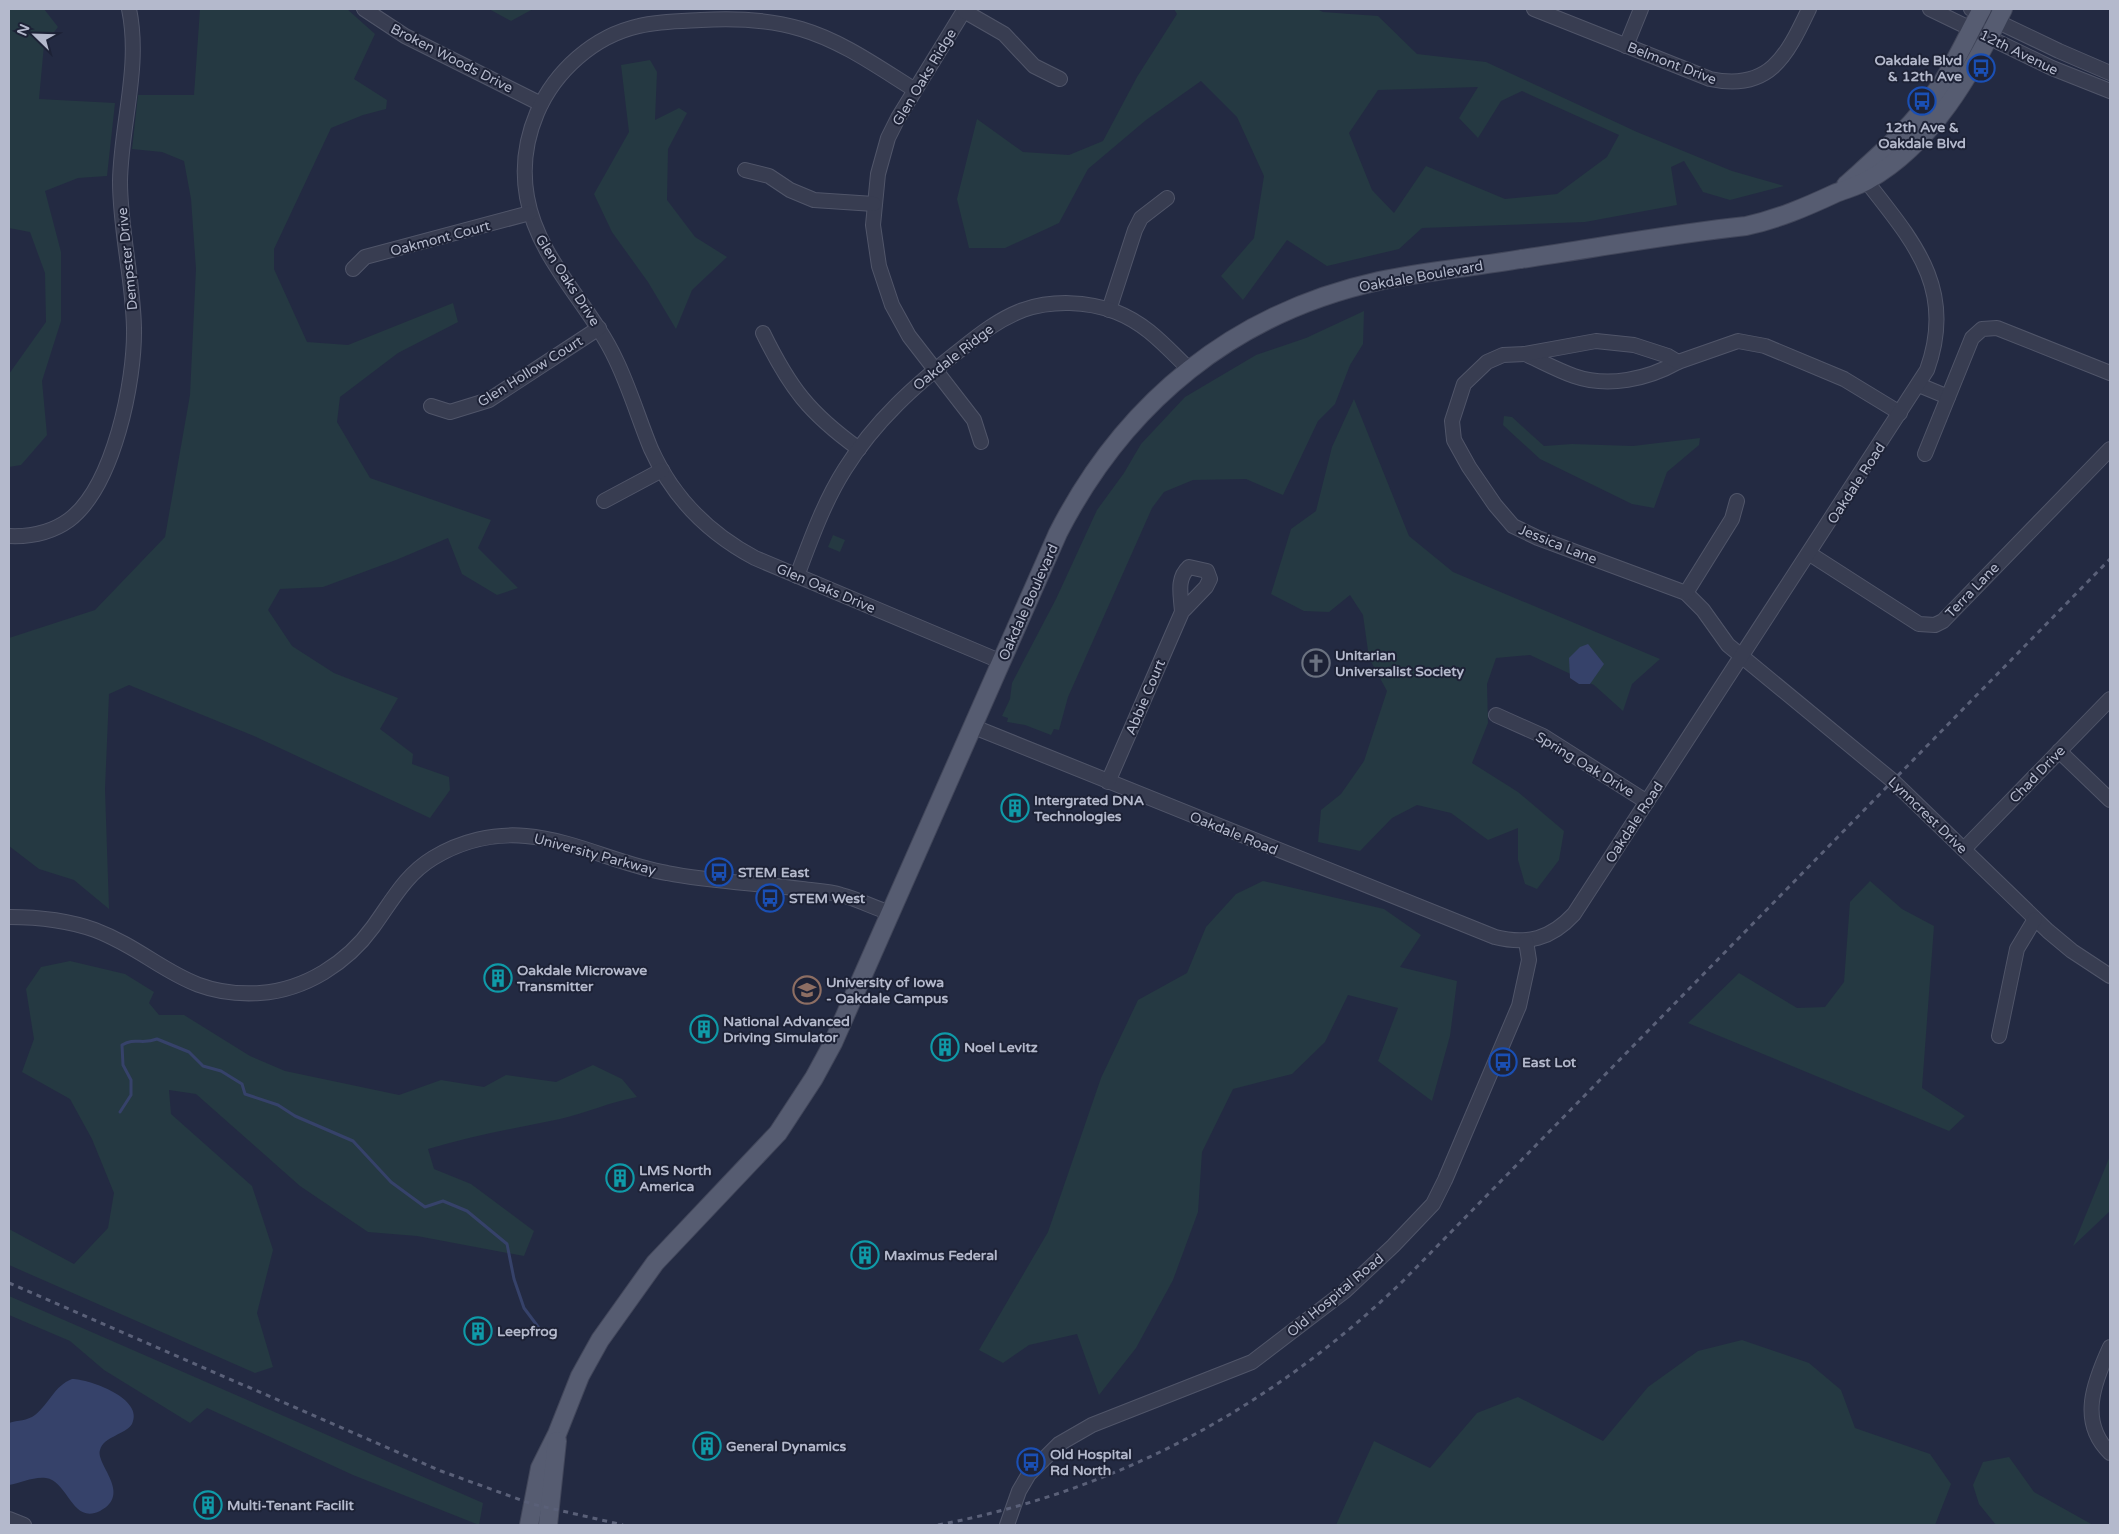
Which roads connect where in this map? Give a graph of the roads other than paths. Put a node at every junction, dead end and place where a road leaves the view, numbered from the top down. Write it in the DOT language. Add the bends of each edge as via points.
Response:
graph roads {
  1 [pos="129,9"];
  2 [pos="364,9"];
  3 [pos="1534,9"];
  4 [pos="1641,9"];
  5 [pos="1809,9"];
  6 [pos="1930,9"];
  7 [pos="964,10"];
  8 [pos="1977,10"];
  9 [pos="2000,15"];
  10 [pos="1971,29"];
  11 [pos="1988,37"];
  12 [pos="1626,46"];
  13 [pos="2110,72"];
  14 [pos="1060,79"];
  15 [pos="914,90"];
  16 [pos="2110,90"];
  17 [pos="541,104"];
  18 [pos="745,170"];
  19 [pos="1863,177"];
  20 [pos="1167,198"];
  21 [pos="874,204"];
  22 [pos="530,214"];
  23 [pos="353,269"];
  24 [pos="1109,310"];
  25 [pos="599,328"];
  26 [pos="763,333"];
  27 [pos="1524,354"];
  28 [pos="1678,362"];
  29 [pos="935,369"];
  30 [pos="1189,370"];
  31 [pos="2110,373"];
  32 [pos="1919,385"];
  33 [pos="1948,398"];
  34 [pos="431,406"];
  35 [pos="1900,413"];
  36 [pos="981,442"];
  37 [pos="859,449"];
  38 [pos="2110,449"];
  39 [pos="1925,454"];
  40 [pos="662,470"];
  41 [pos="604,501"];
  42 [pos="1738,501"];
  43 [pos="9,536"];
  44 [pos="1810,554"];
  45 [pos="796,576"];
  46 [pos="1686,594"];
  47 [pos="1182,612"];
  48 [pos="1742,656"];
  49 [pos="1002,662"];
  50 [pos="2110,699"];
  51 [pos="1496,715"];
  52 [pos="974,727"];
  53 [pos="2060,751"];
  54 [pos="1108,782"];
  55 [pos="2110,800"];
  56 [pos="1647,802"];
  57 [pos="1964,849"];
  58 [pos="891,913"];
  59 [pos="9,917"];
  60 [pos="2035,919"];
  61 [pos="1526,941"];
  62 [pos="2110,976"];
  63 [pos="1999,1036"];
  64 [pos="2110,1347"];
  65 [pos="557,1434"];
  66 [pos="2110,1453"];
  67 [pos="9,1519"];
  68 [pos="24,1525"];
  69 [pos="529,1525"];
  70 [pos="548,1525"];
  71 [pos="1007,1525"];
  1 -- 43 [label="street, Dempster Drive" via="134,47 123,138 120,214 132,282 134,328 133,358 121,419 115,444 100,479 80,510 42,534"];
  2 -- 17 [label="street, Broken Woods Drive" via="404,36"];
  3 -- 12 [label="street, Belmont Drive"];
  4 -- 12 [label="street"];
  5 -- 12 [label="street, Belmont Drive" via="1783,58 1749,80 1723,82 1710,79"];
  6 -- 10 [label="street, 12th Avenue"];
  7 -- 14 [label="street" via="1004,34 1034,66"];
  7 -- 15 [label="street, Glen Oaks Ridge"];
  8 -- 9 [label="street, 12th Avenue"];
  8 -- 10 [label="main road, Oakdale Boulevard"];
  9 -- 11 [label="main road, Oakdale Boulevard"];
  9 -- 13 [label="street, 12th Avenue"];
  10 -- 11 [label="street, 12th Avenue"];
  10 -- 19 [label="main road, Oakdale Boulevard" via="1951,68 1925,106"];
  11 -- 16 [label="street, 12th Avenue" via="2059,71"];
  11 -- 19 [label="main road, Oakdale Boulevard" via="1964,80 1927,131 1890,166"];
  15 -- 17 [label="street, Glen Oaks Drive" via="822,36 780,24 727,19 659,22 604,39 572,63"];
  15 -- 21 [label="street, Glen Oaks Ridge" via="883,152"];
  17 -- 22 [label="street, Glen Oaks Drive" via="529,137 526,158"];
  18 -- 21 [label="street" via="769,176 814,200"];
  19 -- 30 [label="main road, Oakdale Boulevard" via="1791,213 1746,226 1378,281 1271,317 1230,340"];
  19 -- 32 [label="street, Oakdale Road" via="1911,242 1934,288 1937,334 1934,352"];
  20 -- 24 [label="street" via="1141,218"];
  21 -- 29 [label="street, Glen Oaks Ridge" via="875,246 885,286 901,322"];
  22 -- 23 [label="street, Oakmont Court" via="366,257"];
  22 -- 25 [label="street, Glen Oaks Drive" via="543,246"];
  24 -- 29 [label="street, Oakdale Ridge" via="1080,303 1025,309 992,325"];
  24 -- 30 [label="street, Oakdale Ridge" via="1148,329"];
  25 -- 34 [label="street, Glen Hollow Court" via="489,400 450,412"];
  25 -- 40 [label="street, Glen Oaks Drive" via="621,371"];
  26 -- 37 [label="street" via="800,398 829,427"];
  27 -- 28 [label="street, Jessica Lane" via="1596,342 1634,345"];
  27 -- 28 [label="street" via="1576,377 1610,381 1657,374"];
  27 -- 46 [label="street, Jessica Lane" via="1503,355 1471,375 1464,384 1452,421 1454,440 1495,505 1513,526 1538,538"];
  28 -- 35 [label="street" via="1738,341 1764,346 1844,379"];
  29 -- 36 [label="street, Glen Oaks Ridge" via="974,420"];
  29 -- 37 [label="street, Oakdale Ridge" via="898,402"];
  30 -- 49 [label="main road, Oakdale Boulevard" via="1163,391 1131,425 1091,476 1058,534"];
  31 -- 33 [label="street" via="1990,327 1972,338"];
  32 -- 33 [label="street"];
  32 -- 35 [label="street, Oakdale Road"];
  33 -- 39 [label="street"];
  35 -- 44 [label="street, Oakdale Road"];
  37 -- 45 [label="street, Oakdale Ridge" via="829,498"];
  38 -- 44 [label="street, Terra Lane" via="1935,625 1919,624"];
  40 -- 41 [label="street"];
  40 -- 45 [label="street, Glen Oaks Drive" via="685,504 717,535 755,558"];
  42 -- 46 [label="street" via="1732,519"];
  44 -- 48 [label="street, Oakdale Road"];
  45 -- 49 [label="street, Glen Oaks Drive"];
  46 -- 48 [label="street, Jessica Lane" via="1703,610 1728,645"];
  47 -- 54 [label="street, Abbie Court"];
  48 -- 56 [label="street, Oakdale Road"];
  48 -- 57 [label="street, Lynncrest Drive" via="1893,781"];
  49 -- 52 [label="main road, Oakdale Boulevard"];
  50 -- 53 [label="street, Chad Drive"];
  51 -- 56 [label="street, Spring Oak Drive" via="1543,736"];
  52 -- 54 [label="street, Oakdale Road"];
  52 -- 58 [label="main road, Oakdale Boulevard"];
  53 -- 55 [label="street"];
  53 -- 57 [label="street, Chad Drive"];
  54 -- 61 [label="street, Oakdale Road" via="1495,937"];
  56 -- 61 [label="street, Oakdale Road" via="1574,914 1551,934"];
  57 -- 60 [label="street, Lynncrest Drive"];
  58 -- 59 [label="street, University Parkway" via="840,894 664,873 549,840 503,836 456,847 418,868 401,885 356,948 333,967 285,989 239,993 198,986 96,931 52,920"];
  58 -- 65 [label="main road, Oakdale Boulevard" via="833,1043 800,1102 778,1133 655,1263 635,1289 580,1376"];
  60 -- 62 [label="street, Lynncrest Drive" via="2072,951"];
  60 -- 63 [label="street" via="2017,949"];
  61 -- 71 [label="street, Old Hospital Road" via="1529,960 1519,1006 1446,1180 1432,1204 1353,1284 1252,1362 1092,1425 1059,1444 1029,1474"];
  64 -- 66 [label="street" via="2092,1392 2091,1415 2100,1440"];
  65 -- 69 [label="main road, Oakdale Boulevard" via="540,1468"];
  65 -- 70 [label="main road, Oakdale Boulevard" via="556,1472"];
  67 -- 68 [label="street"];
}
